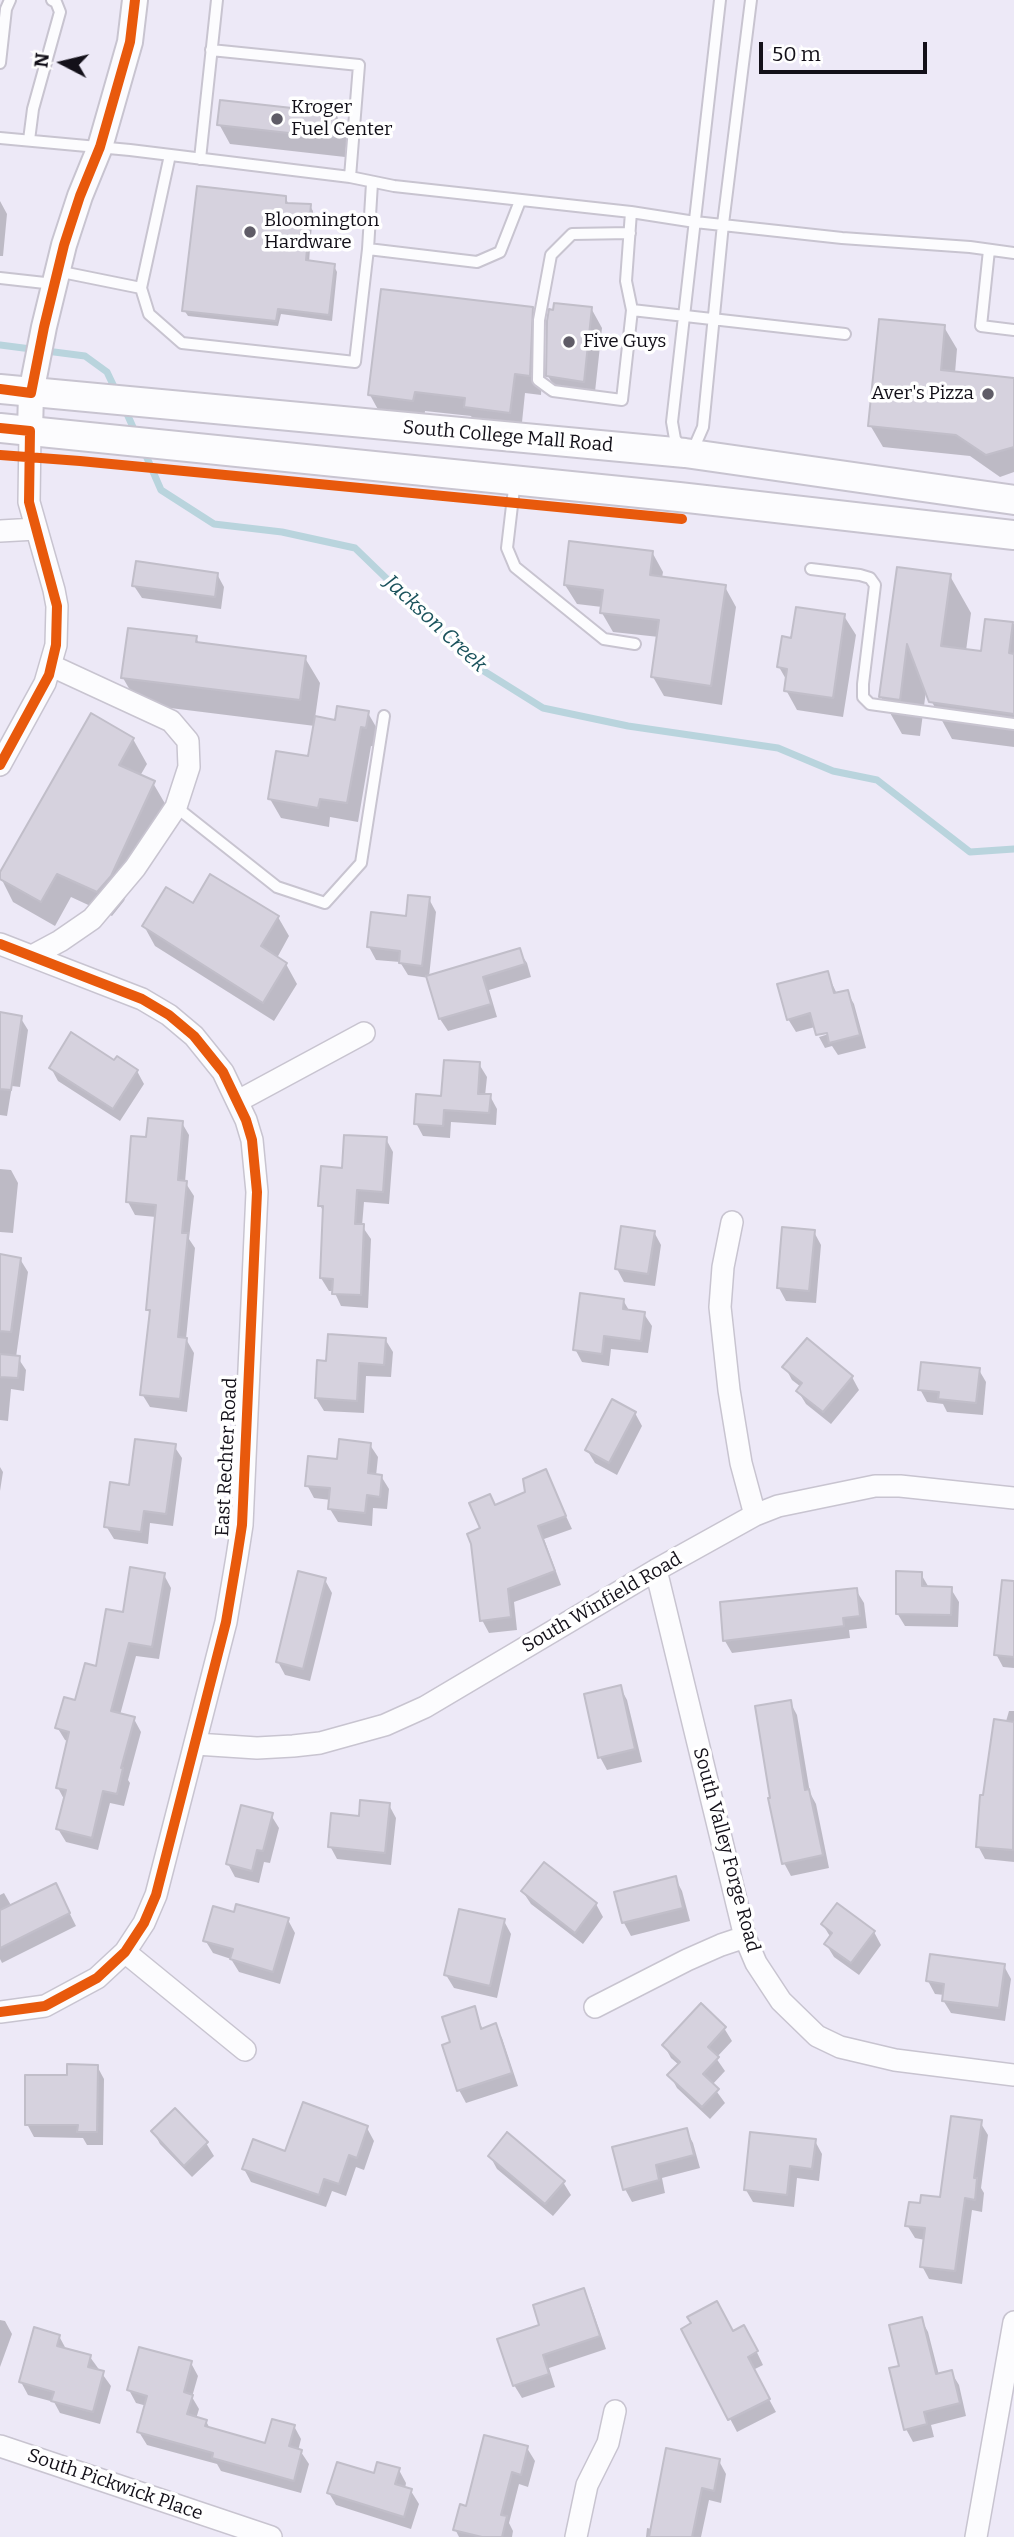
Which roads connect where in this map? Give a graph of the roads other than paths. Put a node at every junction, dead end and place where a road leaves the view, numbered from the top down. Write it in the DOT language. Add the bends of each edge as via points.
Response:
graph roads {
  1 [pos="10,0"];
  2 [pos="52,0"];
  3 [pos="135,0"];
  4 [pos="217,0"];
  5 [pos="720,0"];
  6 [pos="751,0"];
  7 [pos="211,50"];
  8 [pos="0,63"];
  9 [pos="0,138"];
  10 [pos="29,140"];
  11 [pos="100,147"];
  12 [pos="170,155"];
  13 [pos="200,159"];
  14 [pos="350,177"];
  15 [pos="372,183"];
  16 [pos="520,201"];
  17 [pos="632,212"];
  18 [pos="695,222"];
  19 [pos="723,224"];
  20 [pos="630,233"];
  21 [pos="368,249"];
  22 [pos="989,250"];
  23 [pos="1014,253"];
  24 [pos="56,277"];
  25 [pos="0,278"];
  26 [pos="141,288"];
  27 [pos="632,310"];
  28 [pos="685,316"];
  29 [pos="714,320"];
  30 [pos="1014,330"];
  31 [pos="845,334"];
  32 [pos="34,380"];
  33 [pos="0,389"];
  34 [pos="0,428"];
  35 [pos="30,431"];
  36 [pos="685,453"];
  37 [pos="515,481"];
  38 [pos="679,497"];
  39 [pos="1014,500"];
  40 [pos="36,529"];
  41 [pos="0,531"];
  42 [pos="1014,535"];
  43 [pos="811,569"];
  44 [pos="635,644"];
  45 [pos="52,666"];
  46 [pos="384,716"];
  47 [pos="1014,723"];
  48 [pos="0,765"];
  49 [pos="176,807"];
  50 [pos="0,944"];
  51 [pos="32,956"];
  52 [pos="364,1033"];
  53 [pos="238,1101"];
  54 [pos="732,1222"];
  55 [pos="1014,1498"];
  56 [pos="755,1514"];
  57 [pos="656,1570"];
  58 [pos="196,1744"];
  59 [pos="745,1937"];
  60 [pos="125,1952"];
  61 [pos="595,2007"];
  62 [pos="0,2012"];
  63 [pos="245,2050"];
  64 [pos="1014,2075"];
  65 [pos="1014,2322"];
  66 [pos="615,2411"];
  67 [pos="0,2446"];
  68 [pos="271,2537"];
  69 [pos="576,2537"];
  70 [pos="975,2537"];
  1 -- 8 [label="lane"];
  2 -- 10 [label="lane" via="60,12"];
  3 -- 11 [label="street" via="130,42"];
  4 -- 7 [label="lane"];
  5 -- 18 [label="lane"];
  6 -- 19 [label="lane"];
  7 -- 13 [label="lane"];
  7 -- 14 [label="lane" via="359,65"];
  9 -- 10 [label="lane"];
  10 -- 11 [label="lane"];
  11 -- 12 [label="lane"];
  11 -- 24 [label="street"];
  12 -- 13 [label="lane"];
  12 -- 26 [label="lane"];
  13 -- 14 [label="lane"];
  14 -- 15 [label="lane"];
  15 -- 16 [label="lane"];
  15 -- 21 [label="lane"];
  16 -- 17 [label="lane"];
  16 -- 21 [label="lane" via="499,252 477,262"];
  17 -- 18 [label="lane"];
  17 -- 20 [label="lane"];
  18 -- 19 [label="lane"];
  18 -- 28 [label="lane"];
  19 -- 22 [label="lane"];
  19 -- 29 [label="lane"];
  20 -- 27 [label="lane" via="626,281"];
  20 -- 27 [label="lane" via="572,234 551,255 539,320 538,380 552,391 621,400"];
  21 -- 26 [label="lane" via="355,362 183,343 149,314"];
  22 -- 23 [label="lane"];
  22 -- 30 [label="lane" via="981,326"];
  24 -- 25 [label="lane"];
  24 -- 26 [label="lane"];
  24 -- 32 [label="street"];
  27 -- 28 [label="lane"];
  28 -- 29 [label="lane"];
  28 -- 36 [label="lane" via="672,422 675,439"];
  29 -- 31 [label="lane"];
  29 -- 36 [label="lane" via="703,427"];
  32 -- 33 [label="main road, South College Mall Road"];
  32 -- 35 [label="street"];
  32 -- 36 [label="main road, South College Mall Road" via="88,398"];
  34 -- 35 [label="main road"];
  35 -- 37 [label="main road"];
  35 -- 40 [label="street" via="30,502"];
  36 -- 38 [label="main road"];
  36 -- 39 [label="main road, South College Mall Road"];
  37 -- 38 [label="main road"];
  37 -- 44 [label="lane" via="507,548 515,567 604,639"];
  38 -- 42 [label="main road"];
  40 -- 41 [label="street"];
  40 -- 45 [label="street" via="57,606"];
  43 -- 47 [label="lane" via="860,575 875,584 863,684 863,697 870,704"];
  45 -- 48 [label="street"];
  45 -- 49 [label="street" via="171,721 188,741 189,767"];
  46 -- 49 [label="lane" via="361,863 325,902 277,887"];
  49 -- 51 [label="street" via="135,868 92,919"];
  50 -- 51 [label="street, East Rechter Road"];
  51 -- 53 [label="street, East Rechter Road" via="113,986 169,1015 214,1059"];
  52 -- 53 [label="street"];
  53 -- 58 [label="street, East Rechter Road" via="252,1140 257,1192 242,1525 228,1611"];
  54 -- 56 [label="street" via="720,1307 741,1463"];
  55 -- 56 [label="street, South Winfield Road" via="875,1486"];
  56 -- 57 [label="street, South Winfield Road"];
  57 -- 58 [label="street, South Winfield Road" via="425,1707 385,1725 293,1746"];
  57 -- 59 [label="street, South Valley Forge Road"];
  58 -- 60 [label="street, East Rechter Road" via="156,1895"];
  59 -- 61 [label="street" via="687,1960"];
  59 -- 64 [label="street, South Valley Forge Road" via="781,2001 828,2042 895,2060"];
  60 -- 62 [label="street, East Rechter Road" via="97,1978 61,1999 45,2006"];
  60 -- 63 [label="street"];
  65 -- 70 [label="street"];
  66 -- 69 [label="street" via="608,2443 587,2485"];
  67 -- 68 [label="street, South Pickwick Place"];
}
